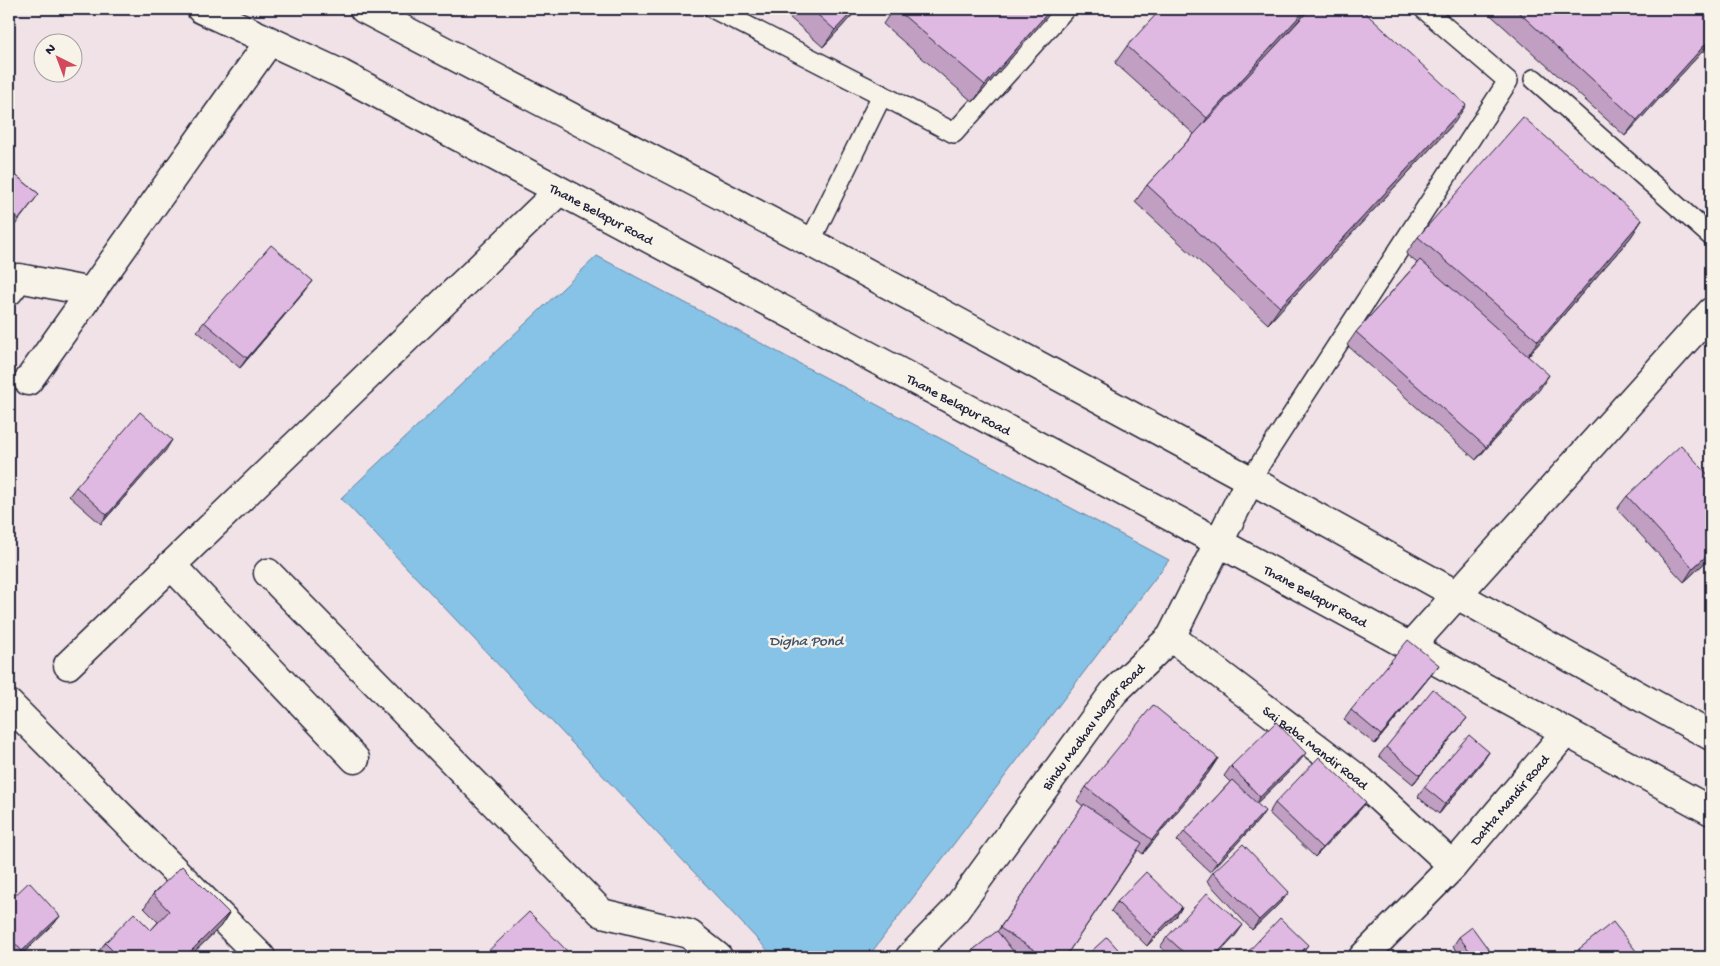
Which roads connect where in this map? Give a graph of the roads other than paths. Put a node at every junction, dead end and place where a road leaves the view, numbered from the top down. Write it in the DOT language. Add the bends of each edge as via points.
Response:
graph roads {
  1 [pos="201,9"];
  2 [pos="364,9"];
  3 [pos="714,9"];
  4 [pos="1064,9"];
  5 [pos="1424,9"];
  6 [pos="270,42"];
  7 [pos="1534,79"];
  8 [pos="882,95"];
  9 [pos="559,191"];
  10 [pos="1711,236"];
  11 [pos="810,242"];
  12 [pos="9,290"];
  13 [pos="92,292"];
  14 [pos="1711,312"];
  15 [pos="28,381"];
  16 [pos="1250,480"];
  17 [pos="1218,542"];
  18 [pos="171,565"];
  19 [pos="268,573"];
  20 [pos="1456,596"];
  21 [pos="1171,637"];
  22 [pos="1410,647"];
  23 [pos="68,666"];
  24 [pos="9,704"];
  25 [pos="1566,732"];
  26 [pos="1711,736"];
  27 [pos="355,759"];
  28 [pos="1711,811"];
  29 [pos="1453,866"];
  30 [pos="261,957"];
  31 [pos="718,957"];
  32 [pos="910,957"];
  33 [pos="1363,957"];
  1 -- 6 [label="street, Thane Belapur Road"];
  2 -- 11 [label="street"];
  3 -- 8 [label="lane"];
  4 -- 8 [label="lane" via="954,133"];
  5 -- 16 [label="lane" via="1508,81"];
  6 -- 9 [label="street, Thane Belapur Road" via="341,74"];
  6 -- 13 [label="street"];
  7 -- 10 [label="lane"];
  8 -- 11 [label="lane"];
  9 -- 17 [label="street, Thane Belapur Road"];
  9 -- 18 [label="street"];
  11 -- 16 [label="street"];
  12 -- 13 [label="street" via="20,278"];
  13 -- 15 [label="street"];
  14 -- 20 [label="street"];
  16 -- 17 [label="street, Bindu Madhav Nagar Road"];
  16 -- 20 [label="street"];
  17 -- 21 [label="street, Bindu Madhav Nagar Road"];
  17 -- 22 [label="street, Thane Belapur Road"];
  18 -- 23 [label="street"];
  18 -- 27 [label="street"];
  19 -- 31 [label="street" via="602,914 689,934"];
  20 -- 22 [label="street"];
  20 -- 26 [label="street"];
  21 -- 29 [label="street, Sai Baba Mandir Road" via="1360,781"];
  21 -- 32 [label="street, Bindu Madhav Nagar Road" via="1114,692 954,912"];
  22 -- 25 [label="street, Thane Belapur Road"];
  24 -- 30 [label="street"];
  25 -- 28 [label="street, Thane Belapur Road"];
  25 -- 29 [label="street, Datta Mandir Road"];
  29 -- 33 [label="street, Datta Mandir Road"];
}
